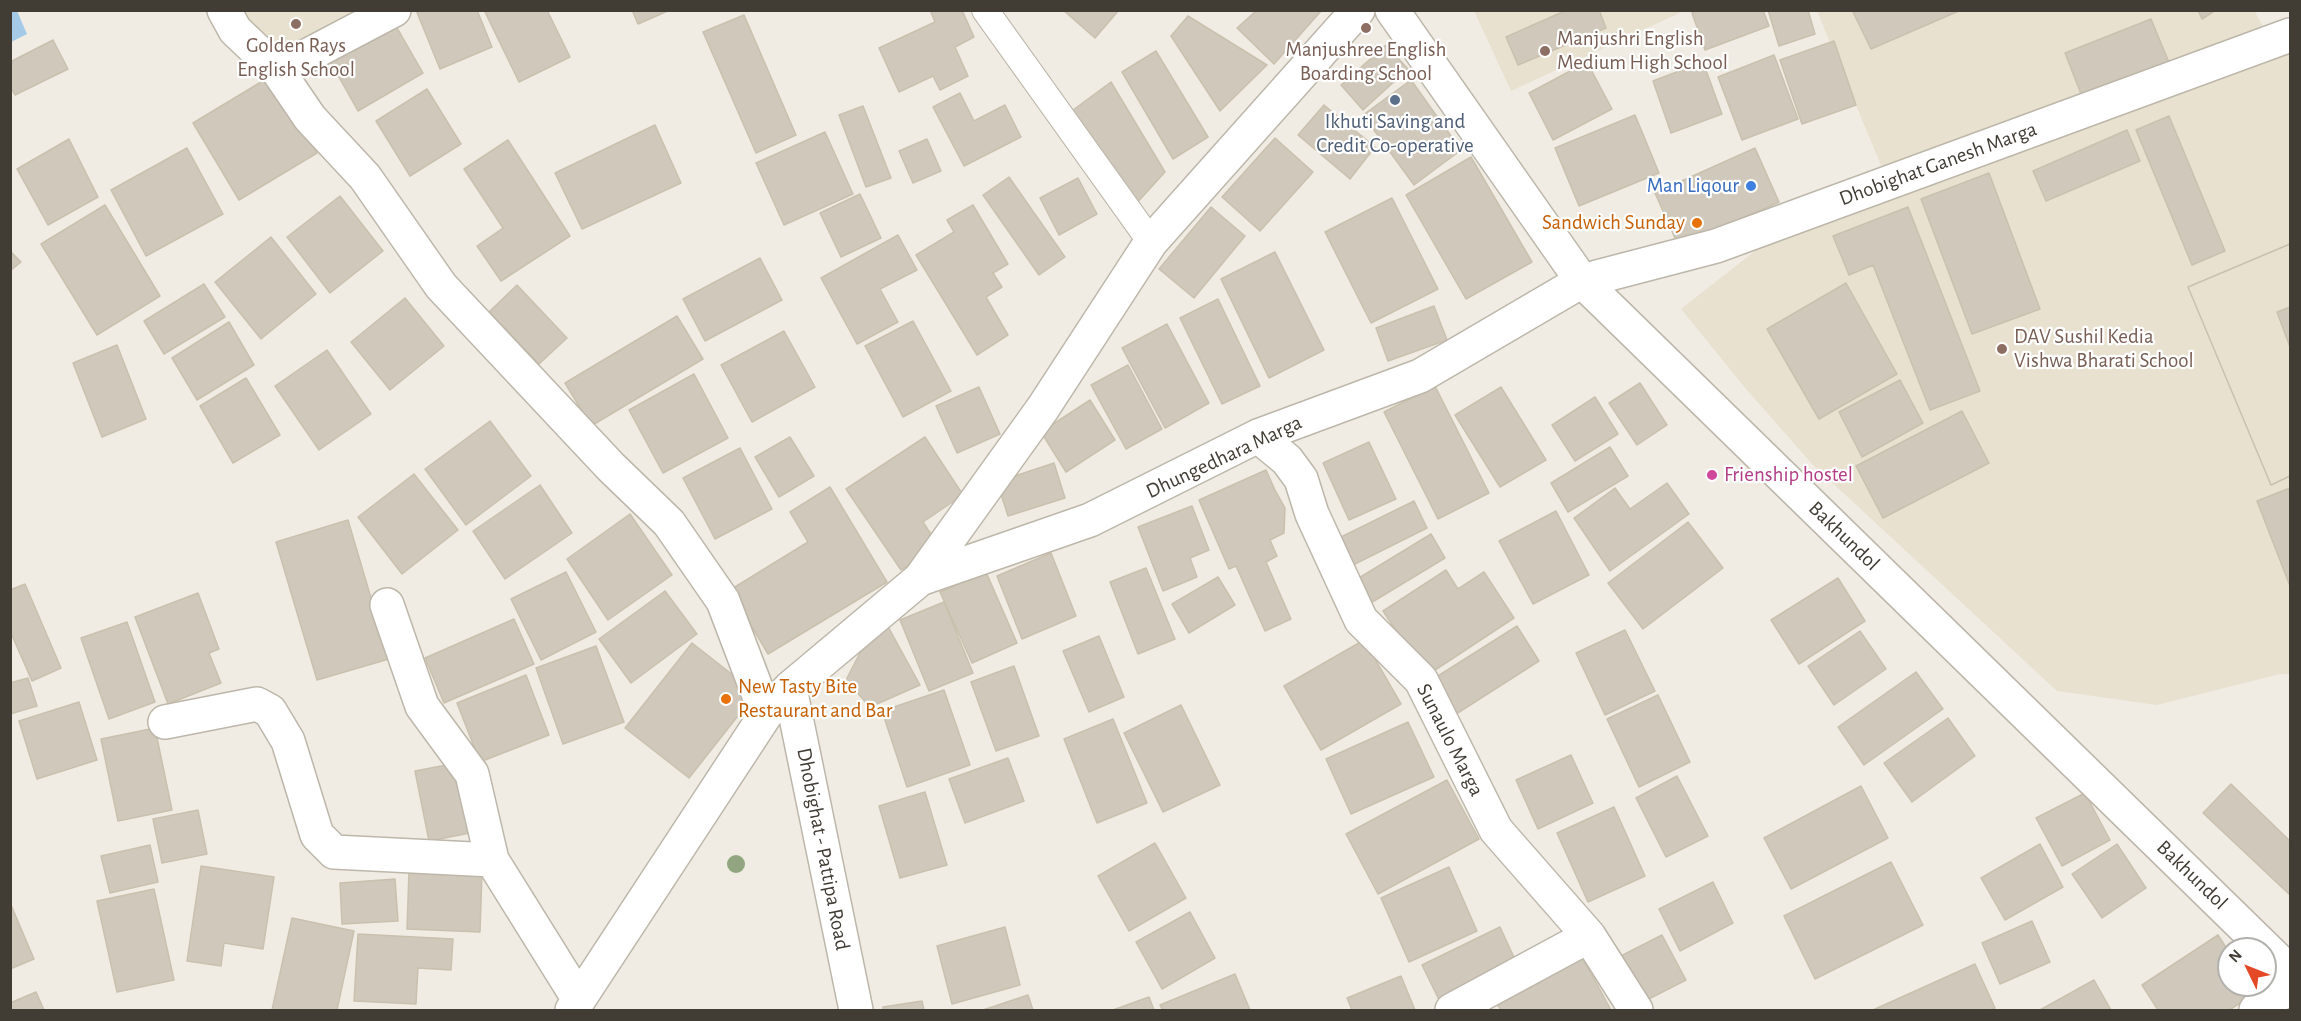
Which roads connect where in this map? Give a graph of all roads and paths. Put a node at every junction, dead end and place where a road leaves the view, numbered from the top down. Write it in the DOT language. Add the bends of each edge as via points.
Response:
graph roads {
  1 [pos="224,10"];
  2 [pos="394,10"];
  3 [pos="985,10"];
  4 [pos="1358,10"];
  5 [pos="1392,10"];
  6 [pos="2290,35"];
  7 [pos="278,71"];
  8 [pos="1151,242"];
  9 [pos="1582,281"];
  10 [pos="1258,436"];
  11 [pos="920,579"];
  12 [pos="387,605"];
  13 [pos="790,688"];
  14 [pos="766,714"];
  15 [pos="165,722"];
  16 [pos="492,860"];
  17 [pos="1589,936"];
  18 [pos="2290,972"];
  19 [pos="2290,987"];
  20 [pos="575,1004"];
  21 [pos="856,1011"];
  22 [pos="1452,1011"];
  23 [pos="1636,1011"];
  24 [pos="2256,1011"];
  1 -- 7 [label="street" via="235,30"];
  2 -- 7 [label="street"];
  3 -- 8 [label="street"];
  4 -- 8 [label="street"];
  5 -- 9 [label="street, Bakhundol"];
  6 -- 9 [label="street, Dhobighat Ganesh Marga" via="1716,246"];
  7 -- 14 [label="street" via="310,118 365,177 441,286 610,467 669,523 723,601"];
  8 -- 11 [label="street" via="1043,408"];
  9 -- 10 [label="street, Dhungedhara Marga" via="1420,376"];
  9 -- 18 [label="street, Bakhundol"];
  10 -- 11 [label="street, Dhungedhara Marga" via="1090,520"];
  10 -- 17 [label="street, Sunaulo Marga" via="1287,460 1301,479 1312,514 1361,620 1421,680 1496,830"];
  11 -- 13 [label="street"];
  12 -- 16 [label="street" via="422,706 472,774"];
  13 -- 14 [label="street"];
  13 -- 21 [label="street, Dhobighat - Pattipa Road"];
  14 -- 20 [label="street"];
  15 -- 16 [label="street" via="257,704 270,711 288,741 317,835 334,852"];
  16 -- 20 [label="street"];
  17 -- 22 [label="street"];
  17 -- 23 [label="street, Sunaulo Marga"];
  19 -- 24 [label="street"];
}
